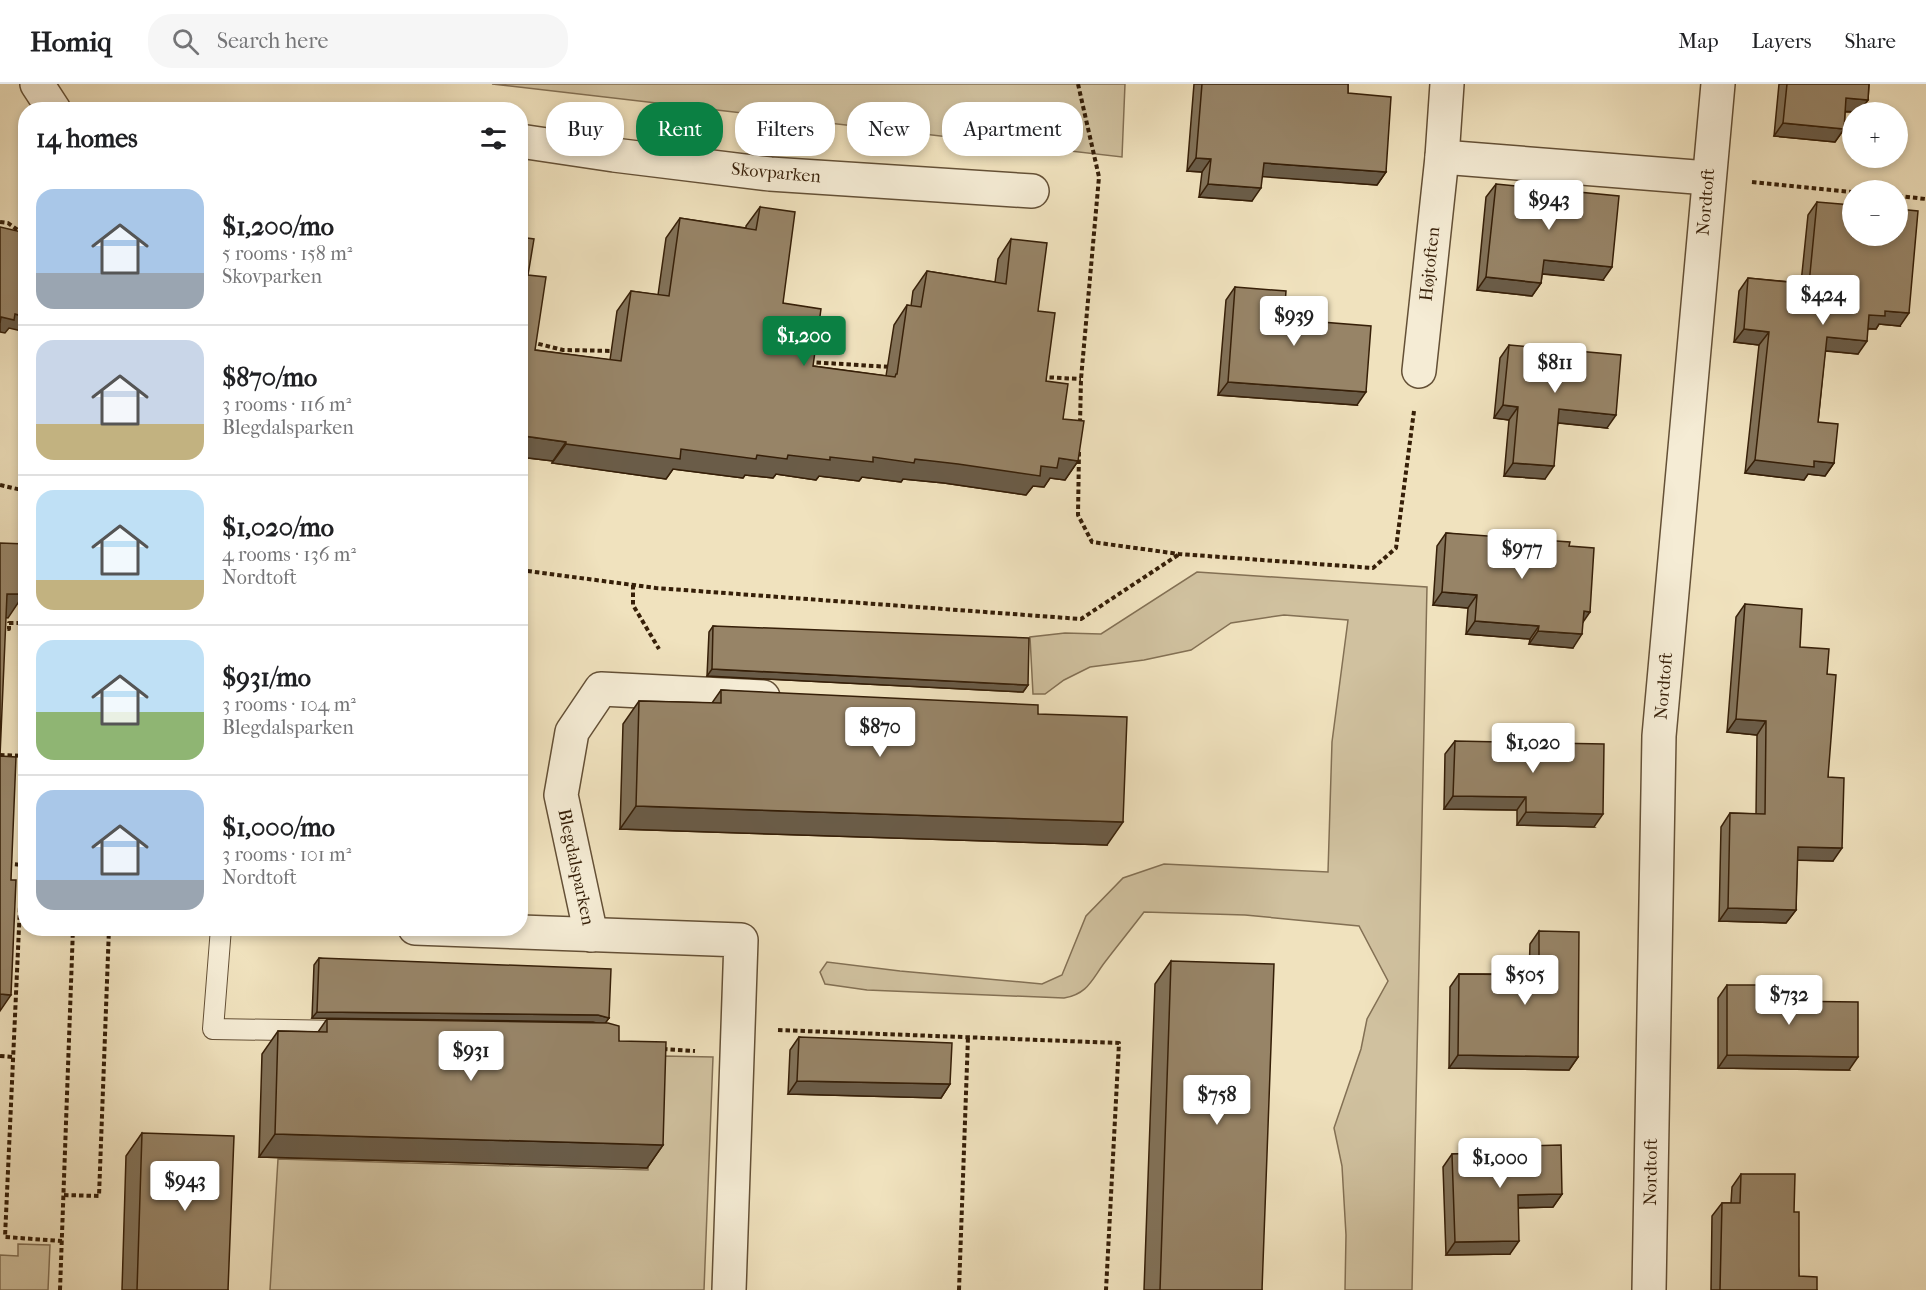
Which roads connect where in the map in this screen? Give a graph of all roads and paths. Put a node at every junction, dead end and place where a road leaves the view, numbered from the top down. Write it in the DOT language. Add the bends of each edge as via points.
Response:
graph roads {
  1 [pos="38,84"];
  2 [pos="1078,84"];
  3 [pos="1447,84"];
  4 [pos="1718,84"];
  5 [pos="49,102"];
  6 [pos="528,142"];
  7 [pos="1442,157"];
  8 [pos="1708,178"];
  9 [pos="1032,191"];
  10 [pos="1842,191"];
  11 [pos="1908,197"];
  12 [pos="1926,199"];
  13 [pos="0,222"];
  14 [pos="18,230"];
  15 [pos="528,341"];
  16 [pos="623,351"];
  17 [pos="808,362"];
  18 [pos="897,367"];
  19 [pos="1419,371"];
  20 [pos="1034,376"];
  21 [pos="1081,379"];
  22 [pos="1080,424"];
  23 [pos="1079,447"];
  24 [pos="0,485"];
  25 [pos="18,489"];
  26 [pos="1179,554"];
  27 [pos="528,571"];
  28 [pos="633,585"];
  29 [pos="18,623"];
  30 [pos="0,628"];
  31 [pos="668,692"];
  32 [pos="797,699"];
  33 [pos="0,755"];
  34 [pos="18,756"];
  35 [pos="0,864"];
  36 [pos="18,865"];
  37 [pos="528,932"];
  38 [pos="591,935"];
  39 [pos="19,936"];
  40 [pos="73,936"];
  41 [pos="109,936"];
  42 [pos="220,936"];
  43 [pos="367,1031"];
  44 [pos="968,1037"];
  45 [pos="738,1041"];
  46 [pos="659,1049"];
  47 [pos="0,1056"];
  48 [pos="13,1057"];
  49 [pos="64,1195"];
  50 [pos="62,1240"];
  51 [pos="60,1290"];
  52 [pos="729,1290"];
  53 [pos="959,1290"];
  54 [pos="1106,1290"];
  55 [pos="1649,1290"];
  1 -- 5 [label="street"];
  2 -- 21 [label="path" via="1099,177"];
  3 -- 7 [label="street, Højtoften"];
  4 -- 8 [label="street, Nordtoft"];
  6 -- 9 [label="street, Skovparken" via="770,174"];
  7 -- 8 [label="street"];
  7 -- 19 [label="street, Højtoften"];
  8 -- 10 [label="path"];
  8 -- 55 [label="street, Nordtoft" via="1659,736"];
  11 -- 12 [label="path"];
  13 -- 14 [label="path"];
  15 -- 16 [label="path" via="563,350"];
  17 -- 18 [label="path"];
  19 -- 26 [label="path" via="1396,548 1373,568"];
  20 -- 21 [label="path"];
  21 -- 22 [label="path"];
  23 -- 26 [label="path" via="1078,515 1092,542"];
  24 -- 25 [label="path"];
  26 -- 28 [label="path" via="1081,619"];
  27 -- 28 [label="path"];
  28 -- 31 [label="path" via="633,605 669,665"];
  29 -- 30 [label="path" via="9,623 9,629"];
  31 -- 32 [label="street, Blegdalsparken"];
  31 -- 38 [label="street, Blegdalsparken" via="601,689 572,732 561,795"];
  33 -- 34 [label="path"];
  35 -- 36 [label="path"];
  37 -- 38 [label="street, Blegdalsparken"];
  38 -- 45 [label="street, Blegdalsparken" via="741,940"];
  39 -- 48 [label="path"];
  40 -- 49 [label="path"];
  41 -- 49 [label="path" via="99,1196"];
  42 -- 43 [label="lane" via="213,1029"];
  44 -- 45 [label="path"];
  44 -- 53 [label="path"];
  44 -- 54 [label="path" via="1119,1043"];
  45 -- 46 [label="path"];
  45 -- 52 [label="street, Blegdalsparken"];
  47 -- 48 [label="path"];
  48 -- 50 [label="path" via="5,1237"];
  49 -- 50 [label="path"];
  50 -- 51 [label="path"];
}
